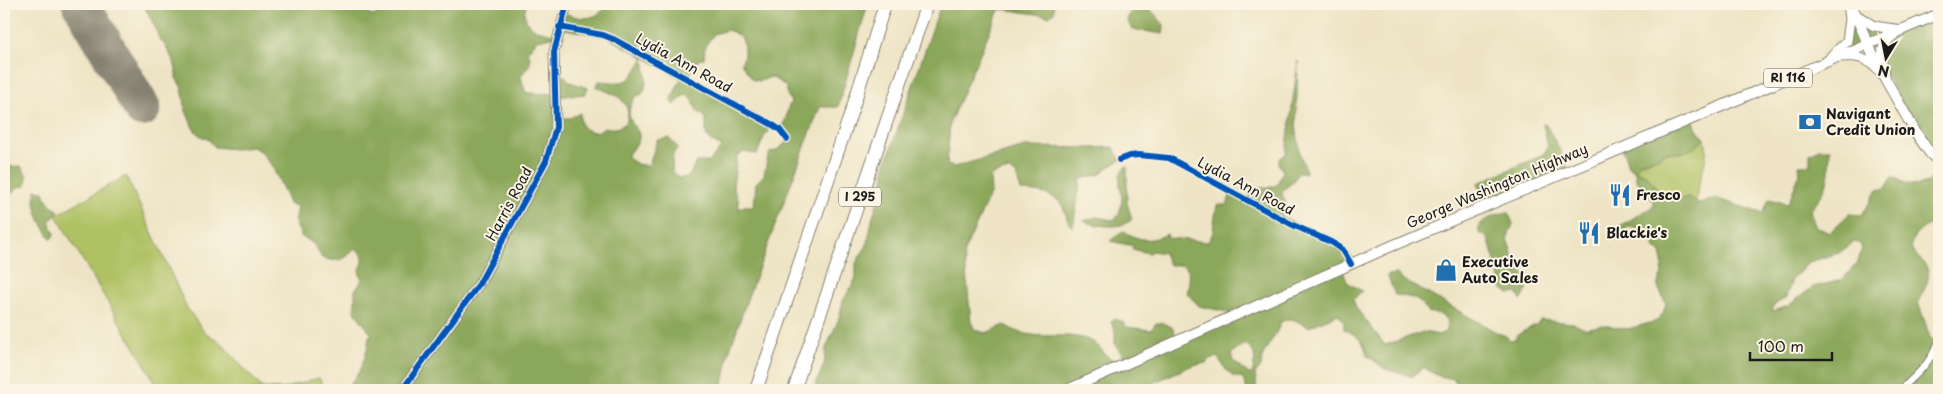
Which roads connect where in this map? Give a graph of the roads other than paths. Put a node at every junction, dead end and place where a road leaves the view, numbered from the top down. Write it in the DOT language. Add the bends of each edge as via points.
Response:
graph roads {
  1 [pos="567,4"];
  2 [pos="885,4"];
  3 [pos="927,4"];
  4 [pos="1851,7"];
  5 [pos="1939,14"];
  6 [pos="560,27"];
  7 [pos="1901,30"];
  8 [pos="1868,44"];
  9 [pos="1828,61"];
  10 [pos="1886,80"];
  11 [pos="787,140"];
  12 [pos="1119,160"];
  13 [pos="1939,162"];
  14 [pos="1351,264"];
  15 [pos="1939,342"];
  16 [pos="402,390"];
  17 [pos="756,390"];
  18 [pos="794,390"];
  19 [pos="1067,390"];
  20 [pos="1900,390"];
  1 -- 6 [label="street, Harris Road"];
  2 -- 17 [label="highway, I 295" via="854,107"];
  3 -- 18 [label="highway, I 295"];
  4 -- 7 [label="street" via="1874,26"];
  4 -- 8 [label="main road"];
  4 -- 9 [label="street" via="1848,38"];
  5 -- 7 [label="main road, George Washington Highway / RI 116"];
  6 -- 11 [label="street, Lydia Ann Road" via="603,35 631,48 774,124"];
  6 -- 16 [label="street, Harris Road" via="554,52 556,127 546,162 479,284"];
  7 -- 8 [label="main road, George Washington Highway / RI 116"];
  7 -- 10 [label="street" via="1882,48"];
  8 -- 9 [label="main road, George Washington Highway / RI 116"];
  8 -- 10 [label="main road"];
  9 -- 10 [label="street" via="1839,57 1862,57"];
  9 -- 14 [label="main road, George Washington Highway / RI 116"];
  10 -- 13 [label="main road" via="1916,133"];
  12 -- 14 [label="street, Lydia Ann Road" via="1139,155 1169,158 1333,243 1343,250"];
  14 -- 19 [label="main road, George Washington Highway / RI 116"];
  15 -- 20 [label="street" via="1921,372"];
}
